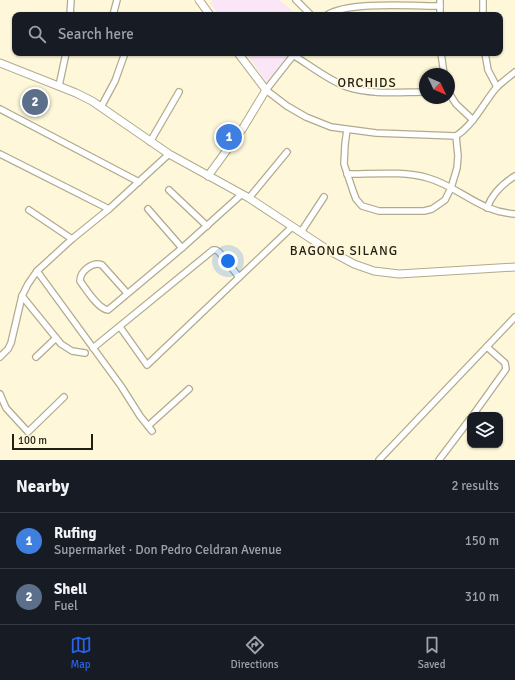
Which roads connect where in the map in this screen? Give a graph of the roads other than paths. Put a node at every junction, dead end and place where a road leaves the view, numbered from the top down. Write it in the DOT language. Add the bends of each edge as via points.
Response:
graph roads {
  1 [pos="70,0"];
  2 [pos="117,0"];
  3 [pos="199,0"];
  4 [pos="296,0"];
  5 [pos="482,0"];
  6 [pos="440,3"];
  7 [pos="70,12"];
  8 [pos="115,12"];
  9 [pos="208,12"];
  10 [pos="308,12"];
  11 [pos="331,12"];
  12 [pos="483,12"];
  13 [pos="65,56"];
  14 [pos="124,56"];
  15 [pos="240,56"];
  16 [pos="292,56"];
  17 [pos="297,56"];
  18 [pos="441,56"];
  19 [pos="486,56"];
  20 [pos="0,63"];
  21 [pos="443,68"];
  22 [pos="515,72"];
  23 [pos="59,86"];
  24 [pos="497,87"];
  25 [pos="266,90"];
  26 [pos="179,92"];
  27 [pos="419,92"];
  28 [pos="455,102"];
  29 [pos="101,107"];
  30 [pos="0,109"];
  31 [pos="473,120"];
  32 [pos="348,130"];
  33 [pos="456,136"];
  34 [pos="150,142"];
  35 [pos="287,152"];
  36 [pos="0,154"];
  37 [pos="169,154"];
  38 [pos="348,174"];
  39 [pos="208,176"];
  40 [pos="515,176"];
  41 [pos="139,182"];
  42 [pos="450,188"];
  43 [pos="169,190"];
  44 [pos="242,194"];
  45 [pos="324,197"];
  46 [pos="249,198"];
  47 [pos="487,208"];
  48 [pos="109,209"];
  49 [pos="148,209"];
  50 [pos="30,210"];
  51 [pos="515,214"];
  52 [pos="207,226"];
  53 [pos="292,226"];
  54 [pos="301,232"];
  55 [pos="72,239"];
  56 [pos="182,248"];
  57 [pos="515,267"];
  58 [pos="37,271"];
  59 [pos="239,277"];
  60 [pos="127,293"];
  61 [pos="22,296"];
  62 [pos="515,316"];
  63 [pos="120,327"];
  64 [pos="56,338"];
  65 [pos="487,347"];
  66 [pos="93,348"];
  67 [pos="85,353"];
  68 [pos="0,357"];
  69 [pos="36,357"];
  70 [pos="188,389"];
  71 [pos="0,394"];
  72 [pos="64,397"];
  73 [pos="475,412"];
  74 [pos="467,423"];
  75 [pos="148,426"];
  76 [pos="152,431"];
  77 [pos="379,460"];
  78 [pos="440,460"];
  1 -- 7 [label="street"];
  2 -- 8 [label="street"];
  3 -- 9 [label="main road"];
  4 -- 10 [label="street"];
  5 -- 12 [label="street"];
  6 -- 11 [label="street" via="346,8"];
  13 -- 23 [label="street"];
  14 -- 29 [label="street" via="115,81"];
  15 -- 25 [label="main road"];
  16 -- 25 [label="street"];
  17 -- 27 [label="street" via="348,87 372,92"];
  18 -- 21 [label="street"];
  19 -- 24 [label="street" via="488,70"];
  20 -- 23 [label="main road"];
  22 -- 24 [label="street"];
  23 -- 29 [label="main road"];
  24 -- 31 [label="street"];
  25 -- 32 [label="street" via="306,117 331,127"];
  25 -- 39 [label="main road" via="243,128"];
  26 -- 34 [label="street"];
  28 -- 31 [label="street"];
  29 -- 34 [label="main road"];
  30 -- 41 [label="street"];
  31 -- 33 [label="street"];
  32 -- 33 [label="street"];
  32 -- 38 [label="street" via="344,164"];
  33 -- 42 [label="street" via="457,168"];
  34 -- 37 [label="main road"];
  35 -- 46 [label="street"];
  36 -- 48 [label="street"];
  37 -- 39 [label="main road"];
  37 -- 41 [label="street"];
  38 -- 42 [label="street" via="412,174"];
  38 -- 42 [label="street" via="356,199 362,206 379,211 432,209 445,200"];
  39 -- 44 [label="main road"];
  40 -- 47 [label="street" via="497,190"];
  41 -- 48 [label="street"];
  42 -- 47 [label="street"];
  43 -- 52 [label="street"];
  44 -- 46 [label="main road"];
  44 -- 52 [label="street"];
  45 -- 54 [label="street"];
  46 -- 53 [label="main road"];
  47 -- 51 [label="street" via="502,214"];
  48 -- 55 [label="street"];
  49 -- 56 [label="street"];
  50 -- 55 [label="street"];
  52 -- 56 [label="street"];
  53 -- 54 [label="main road"];
  53 -- 59 [label="street"];
  54 -- 57 [label="main road" via="333,254 386,274"];
  55 -- 58 [label="street"];
  56 -- 60 [label="street"];
  58 -- 61 [label="street"];
  58 -- 66 [label="street"];
  59 -- 63 [label="street" via="214,249"];
  59 -- 63 [label="street" via="147,365"];
  60 -- 60 [label="street" via="105,310 85,288 80,277 87,268 98,263"];
  61 -- 64 [label="street"];
  61 -- 68 [label="street" via="11,343"];
  62 -- 65 [label="street"];
  63 -- 66 [label="street"];
  64 -- 67 [label="street" via="67,348"];
  64 -- 69 [label="street"];
  65 -- 73 [label="street" via="505,363 506,369"];
  65 -- 77 [label="street"];
  66 -- 75 [label="street"];
  70 -- 75 [label="street"];
  71 -- 72 [label="street" via="8,410 28,432"];
  74 -- 78 [label="street"];
  75 -- 76 [label="street"];
}
